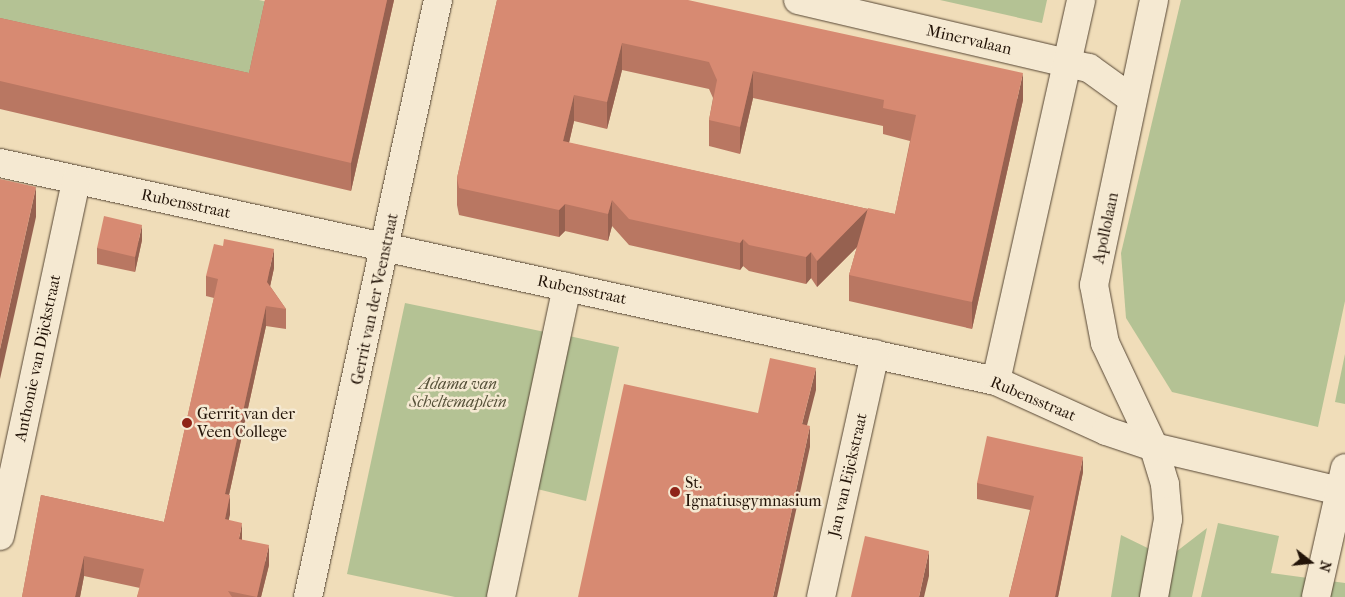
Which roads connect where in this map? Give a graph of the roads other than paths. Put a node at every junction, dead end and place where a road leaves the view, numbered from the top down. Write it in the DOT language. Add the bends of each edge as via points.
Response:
graph roads {
  1 [pos="438,0"];
  2 [pos="798,0"];
  3 [pos="1081,0"];
  4 [pos="1154,0"];
  5 [pos="1067,62"];
  6 [pos="1132,99"];
  7 [pos="0,163"];
  8 [pos="76,180"];
  9 [pos="387,247"];
  10 [pos="567,287"];
  11 [pos="875,354"];
  12 [pos="996,381"];
  13 [pos="1154,447"];
  14 [pos="1343,484"];
  15 [pos="0,536"];
  16 [pos="308,597"];
  17 [pos="501,597"];
  18 [pos="821,597"];
  19 [pos="1154,597"];
  20 [pos="1316,597"];
  1 -- 9 [label="street, Gerrit van der Veenstraat"];
  2 -- 5 [label="street, Minervalaan"];
  3 -- 5 [label="street"];
  4 -- 6 [label="street, Apollolaan"];
  5 -- 6 [label="street, Minervalaan" via="1089,68"];
  5 -- 12 [label="street"];
  6 -- 13 [label="street, Apollolaan" via="1094,285 1105,344"];
  7 -- 8 [label="street, Rubensstraat"];
  8 -- 9 [label="street, Rubensstraat"];
  8 -- 15 [label="street, Anthonie van Dijckstraat"];
  9 -- 10 [label="street, Rubensstraat"];
  9 -- 16 [label="street, Gerrit van der Veenstraat"];
  10 -- 11 [label="street, Rubensstraat"];
  10 -- 17 [label="street"];
  11 -- 12 [label="street, Rubensstraat"];
  11 -- 18 [label="street, Jan van Eijckstraat"];
  12 -- 13 [label="street, Rubensstraat" via="1106,431"];
  13 -- 14 [label="street"];
  13 -- 19 [label="street, Apollolaan" via="1165,484 1168,519"];
  14 -- 20 [label="street"];
}
